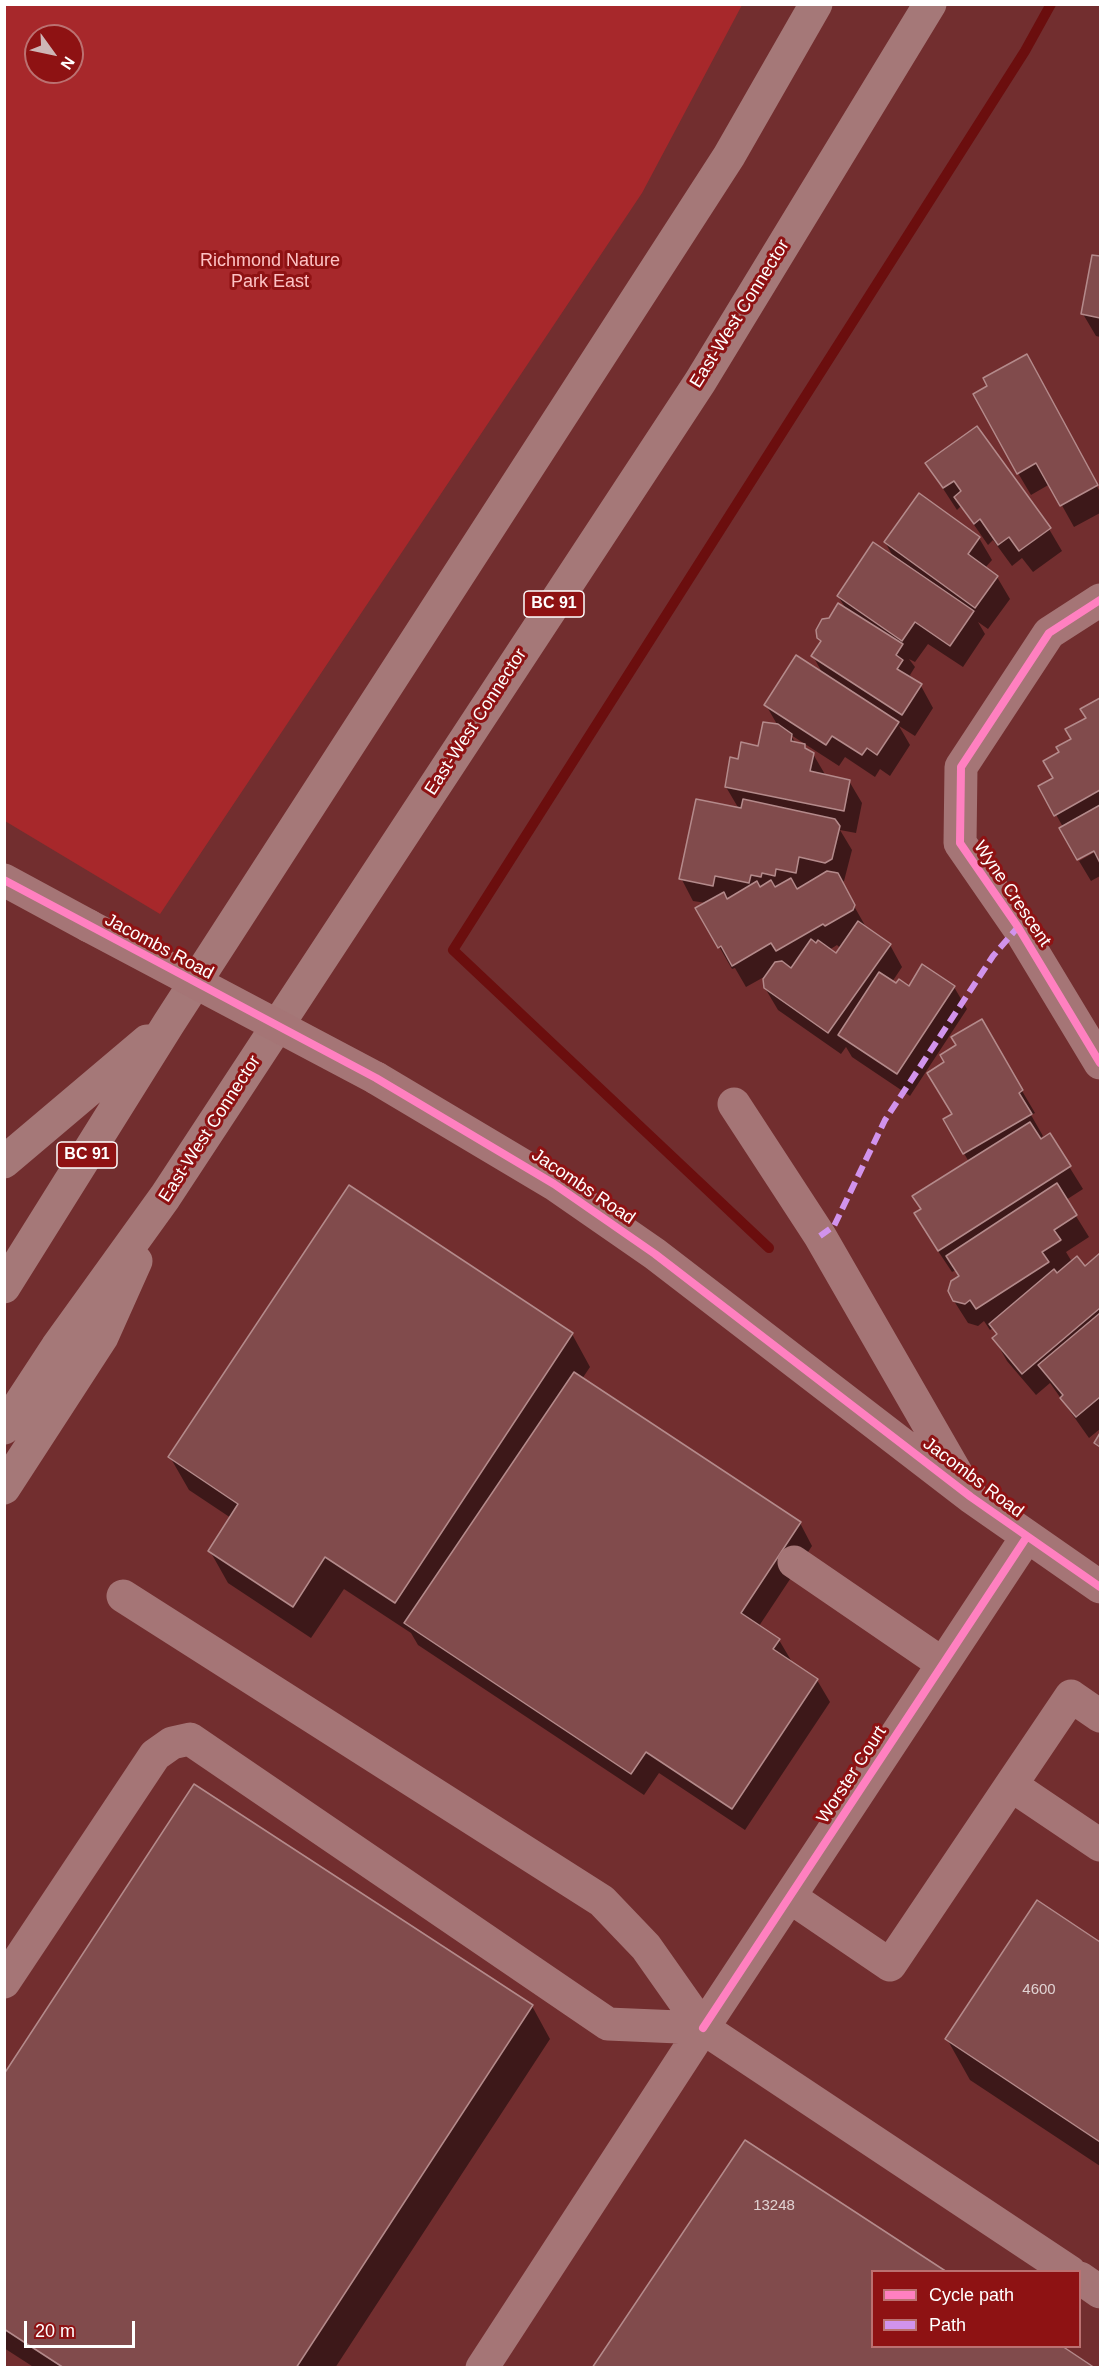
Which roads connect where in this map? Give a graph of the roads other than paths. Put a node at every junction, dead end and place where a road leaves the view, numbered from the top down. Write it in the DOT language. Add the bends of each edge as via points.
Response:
graph roads {
  1 [pos="816,4"];
  2 [pos="930,4"];
  3 [pos="1101,600"];
  4 [pos="4,880"];
  5 [pos="169,1023"];
  6 [pos="1101,1063"];
  7 [pos="734,1104"];
  8 [pos="4,1162"];
  9 [pos="165,1197"];
  10 [pos="4,1287"];
  11 [pos="4,1428"];
  12 [pos="4,1488"];
  13 [pos="970,1497"];
  14 [pos="1026,1538"];
  15 [pos="794,1562"];
  16 [pos="1101,1587"];
  17 [pos="123,1596"];
  18 [pos="943,1664"];
  19 [pos="1101,1716"];
  20 [pos="1011,1785"];
  21 [pos="1101,1845"];
  22 [pos="790,1897"];
  23 [pos="4,1982"];
  24 [pos="703,2028"];
  25 [pos="1068,2270"];
  26 [pos="1081,2279"];
  27 [pos="1101,2292"];
  28 [pos="482,2367"];
  1 -- 5 [label="highway, BC 91" via="729,156"];
  2 -- 9 [label="highway, East-West Connector / BC 91" via="700,382"];
  3 -- 6 [label="street, Wyne Crescent" via="1049,633 961,767 960,843 1018,927"];
  4 -- 13 [label="street, Jacombs Road, bridge" via="376,1078 554,1184 646,1247"];
  5 -- 8 [label="highway"];
  5 -- 10 [label="highway, BC 91"];
  7 -- 13 [label="street" via="820,1236"];
  9 -- 11 [label="highway, East-West Connector / BC 91"];
  9 -- 12 [label="highway" via="102,1337"];
  13 -- 14 [label="street, Jacombs Road"];
  14 -- 16 [label="street, Jacombs Road"];
  14 -- 18 [label="street, Worster Court"];
  15 -- 18 [label="street"];
  17 -- 24 [label="street" via="602,1901 645,1947"];
  18 -- 22 [label="street, Worster Court"];
  19 -- 20 [label="street" via="1071,1696"];
  20 -- 21 [label="street"];
  20 -- 22 [label="street" via="890,1965"];
  22 -- 24 [label="street, Worster Court"];
  23 -- 24 [label="street" via="155,1755 172,1743 190,1738 608,2024"];
  24 -- 25 [label="street"];
  24 -- 28 [label="street, Worster Court"];
  26 -- 27 [label="street"];
}
